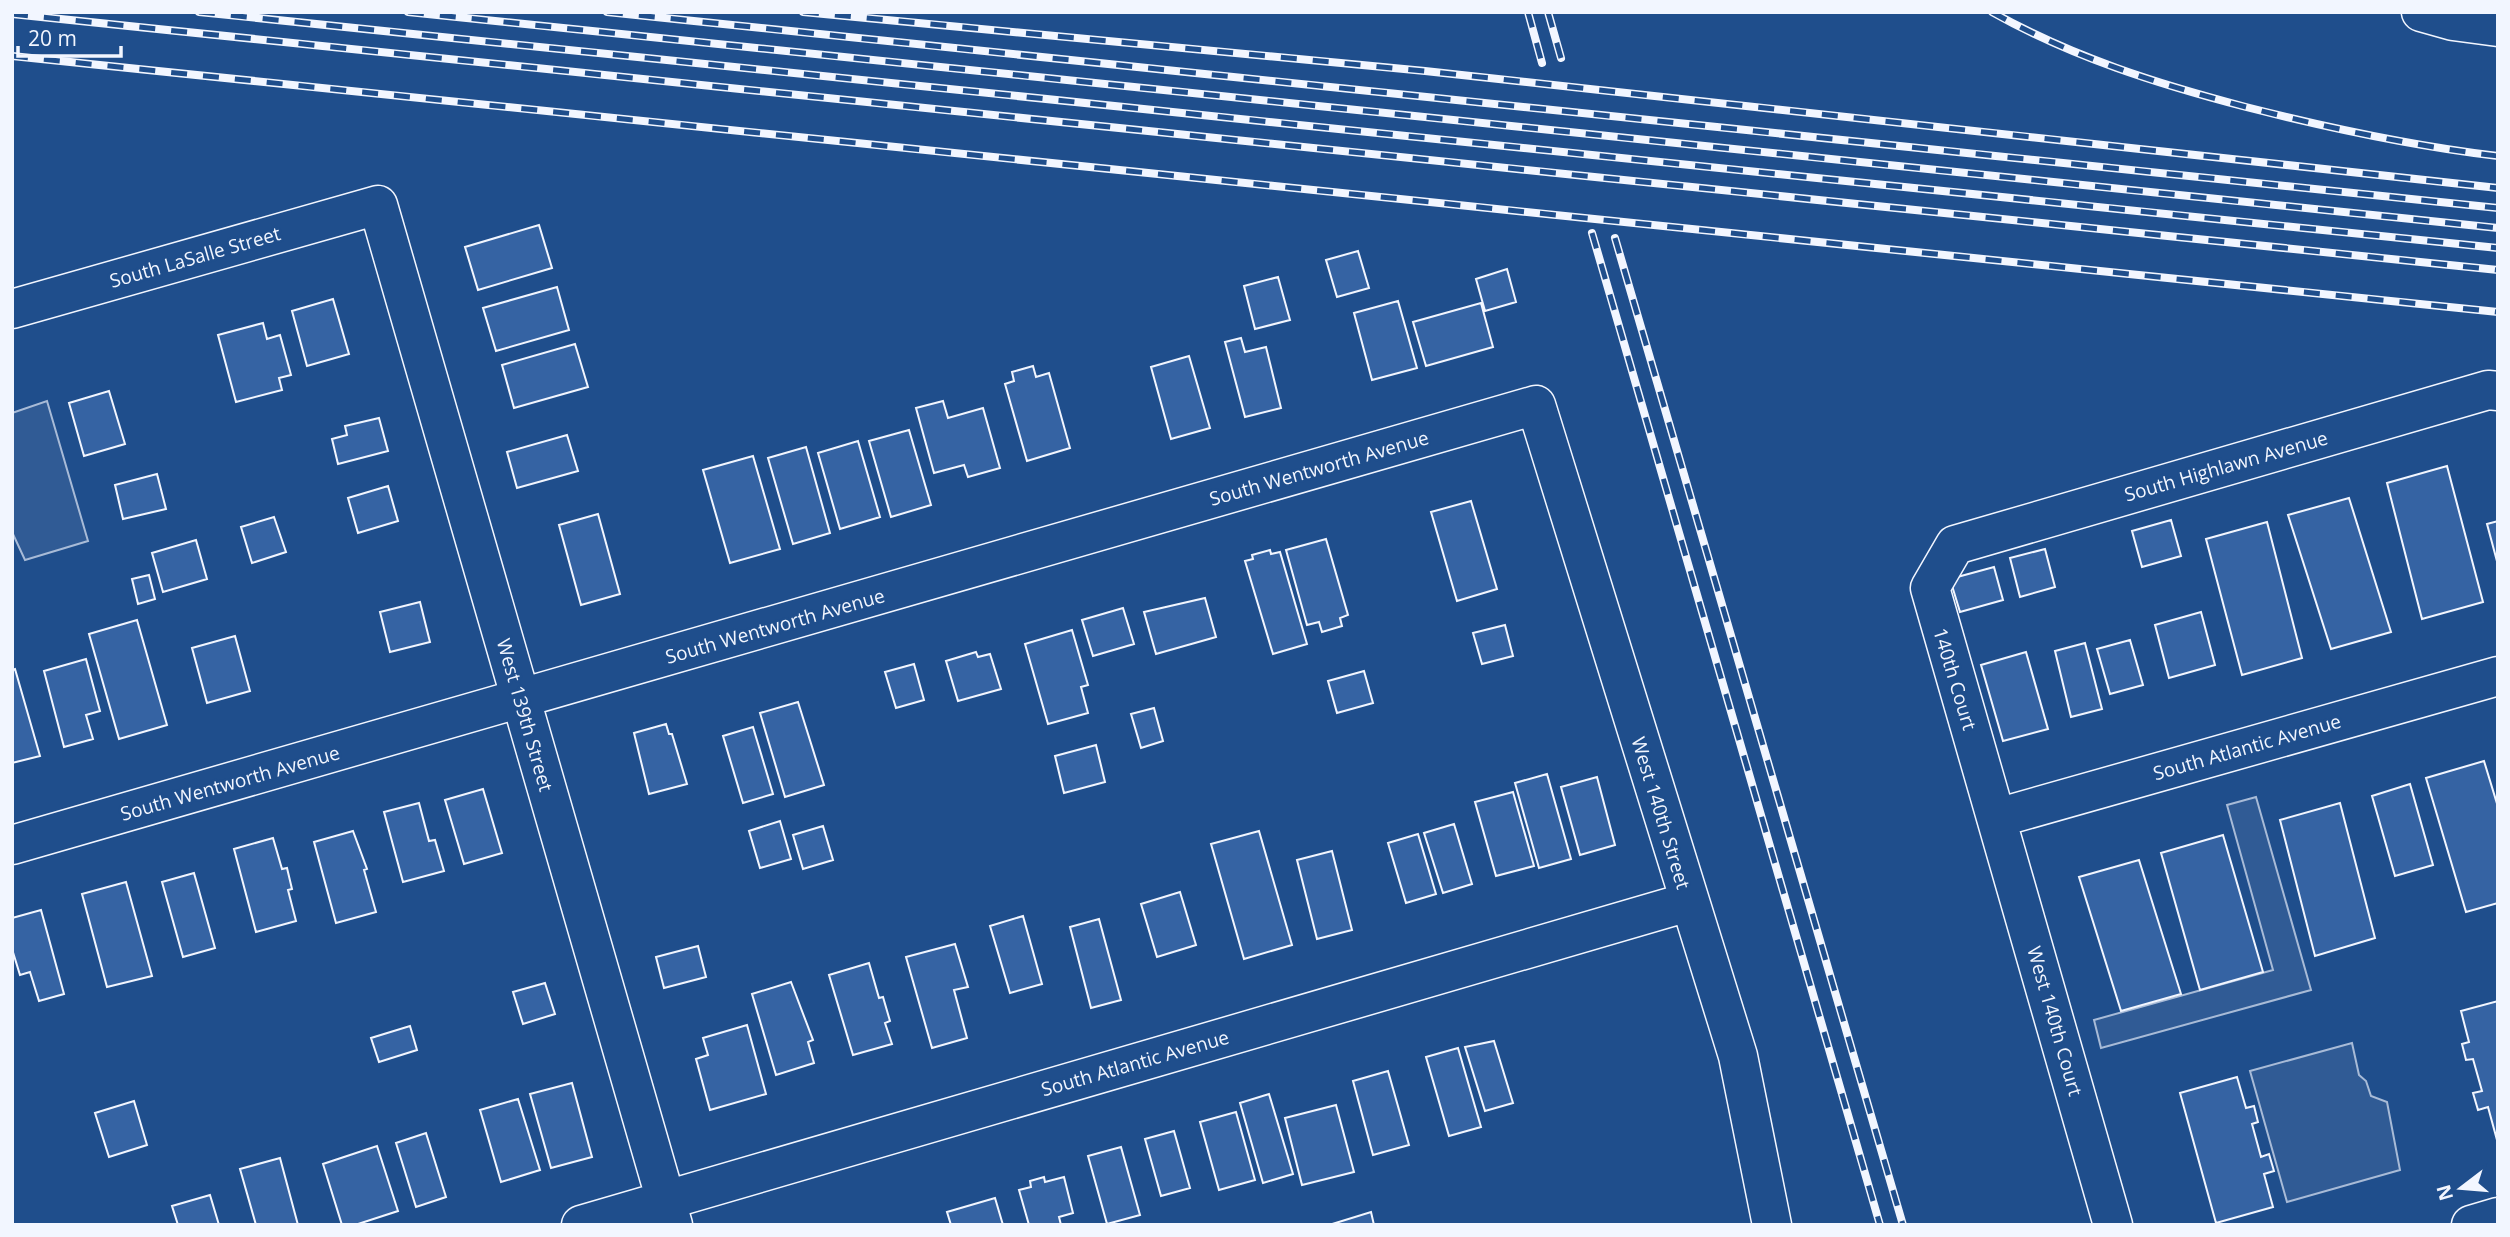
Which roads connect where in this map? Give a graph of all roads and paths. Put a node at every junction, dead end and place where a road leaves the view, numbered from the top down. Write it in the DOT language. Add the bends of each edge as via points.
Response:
graph roads {
  1 [pos="2421,12"];
  2 [pos="2498,27"];
  3 [pos="377,205"];
  4 [pos="12,309"];
  5 [pos="2498,391"];
  6 [pos="1536,405"];
  7 [pos="1955,545"];
  8 [pos="2498,676"];
  9 [pos="521,700"];
  10 [pos="1997,818"];
  11 [pos="12,845"];
  12 [pos="1688,902"];
  13 [pos="669,1213"];
  14 [pos="2498,1217"];
  15 [pos="581,1225"];
  16 [pos="1772,1225"];
  17 [pos="2113,1225"];
  18 [pos="2471,1225"];
  1 -- 2 [label="street"];
  3 -- 4 [label="street, South LaSalle Street"];
  3 -- 9 [label="street, West 139th Street"];
  5 -- 7 [label="street, South Highlawn Avenue" via="2488,390"];
  6 -- 9 [label="street, South Wentworth Avenue"];
  6 -- 12 [label="street, West 140th Street"];
  7 -- 10 [label="street, 140th Court" via="1930,588"];
  8 -- 10 [label="street, South Atlantic Avenue"];
  9 -- 11 [label="street, South Wentworth Avenue"];
  9 -- 13 [label="street, West 139th Street"];
  10 -- 17 [label="street, West 140th Court"];
  12 -- 13 [label="street, South Atlantic Avenue"];
  12 -- 16 [label="street, West 140th Street" via="1738,1056"];
  13 -- 15 [label="street, South Atlantic Avenue"];
  14 -- 18 [label="street"];
}
